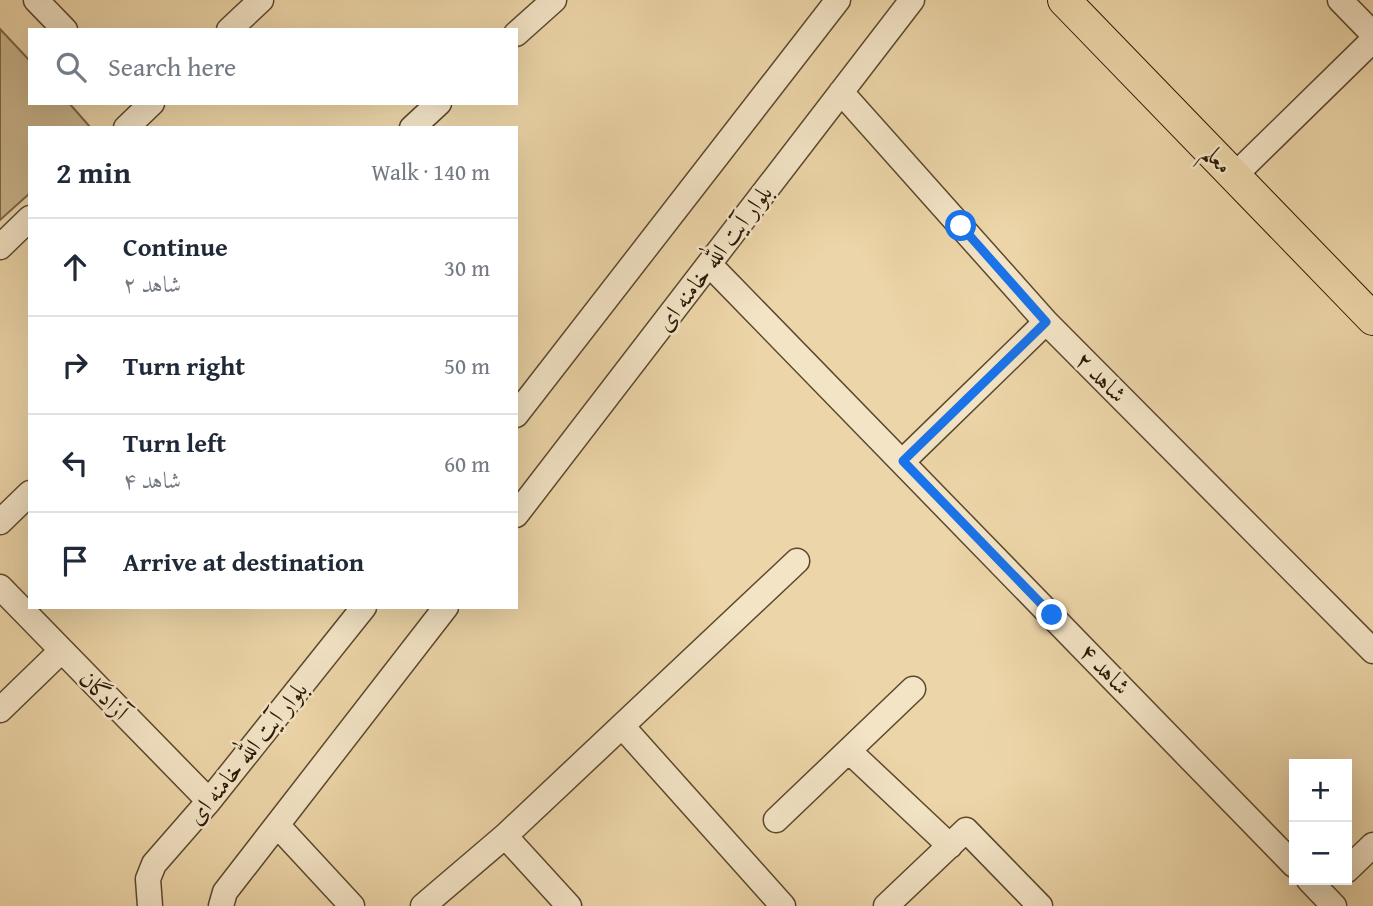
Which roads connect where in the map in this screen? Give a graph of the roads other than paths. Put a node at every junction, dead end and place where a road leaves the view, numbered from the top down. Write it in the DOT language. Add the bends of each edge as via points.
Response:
graph roads {
  1 [pos="36,0"];
  2 [pos="261,0"];
  3 [pos="554,0"];
  4 [pos="838,0"];
  5 [pos="912,0"];
  6 [pos="1064,0"];
  7 [pos="1340,0"];
  8 [pos="63,28"];
  9 [pos="231,28"];
  10 [pos="518,32"];
  11 [pos="1373,34"];
  12 [pos="1373,40"];
  13 [pos="842,92"];
  14 [pos="437,105"];
  15 [pos="414,126"];
  16 [pos="1234,176"];
  17 [pos="28,220"];
  18 [pos="0,247"];
  19 [pos="709,264"];
  20 [pos="1373,319"];
  21 [pos="1046,322"];
  22 [pos="518,412"];
  23 [pos="903,461"];
  24 [pos="28,495"];
  25 [pos="518,512"];
  26 [pos="0,522"];
  27 [pos="797,561"];
  28 [pos="0,587"];
  29 [pos="362,609"];
  30 [pos="444,609"];
  31 [pos="61,651"];
  32 [pos="1373,651"];
  33 [pos="913,689"];
  34 [pos="0,710"];
  35 [pos="622,726"];
  36 [pos="849,751"];
  37 [pos="209,801"];
  38 [pos="776,820"];
  39 [pos="278,825"];
  40 [pos="505,836"];
  41 [pos="958,838"];
  42 [pos="1373,845"];
  43 [pos="1289,860"];
  44 [pos="1352,865"];
  45 [pos="150,906"];
  46 [pos="221,906"];
  47 [pos="352,906"];
  48 [pos="423,906"];
  49 [pos="569,906"];
  50 [pos="783,906"];
  51 [pos="886,906"];
  52 [pos="1040,906"];
  1 -- 8 [label="street"];
  2 -- 9 [label="street"];
  3 -- 10 [label="street"];
  4 -- 22 [label="street"];
  5 -- 13 [label="street, بلوار آیت الله خامنه ای"];
  6 -- 16 [label="main road, معلم"];
  7 -- 11 [label="street"];
  12 -- 16 [label="street"];
  13 -- 19 [label="street, بلوار آیت الله خامنه ای"];
  13 -- 21 [label="street, شاهد ۲"];
  14 -- 15 [label="street"];
  16 -- 20 [label="main road, معلم"];
  17 -- 18 [label="street"];
  19 -- 23 [label="street, شاهد ۴"];
  19 -- 25 [label="street, بلوار آیت الله خامنه ای"];
  21 -- 23 [label="street"];
  21 -- 32 [label="street, شاهد ۲"];
  23 -- 43 [label="street, شاهد ۴"];
  24 -- 26 [label="street"];
  27 -- 35 [label="street"];
  28 -- 31 [label="street, آزادگان"];
  29 -- 37 [label="street, بلوار آیت الله خامنه ای"];
  30 -- 39 [label="street"];
  31 -- 34 [label="street"];
  31 -- 37 [label="street, آزادگان"];
  33 -- 36 [label="street"];
  35 -- 40 [label="street"];
  35 -- 50 [label="street"];
  36 -- 38 [label="street"];
  36 -- 41 [label="street"];
  37 -- 45 [label="street, بلوار آیت الله خامنه ای" via="154,864 148,879"];
  39 -- 46 [label="street" via="225,892"];
  39 -- 47 [label="street"];
  40 -- 48 [label="street"];
  40 -- 49 [label="street"];
  41 -- 51 [label="street"];
  41 -- 52 [label="street"];
  42 -- 44 [label="street"];
}
